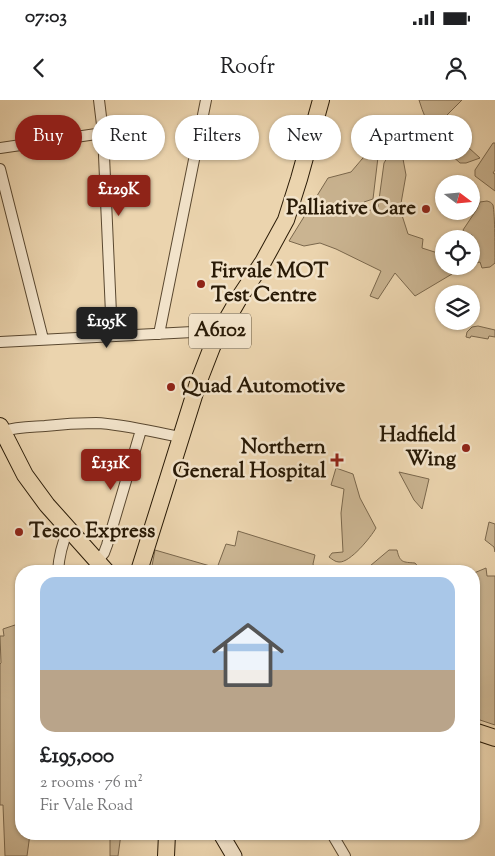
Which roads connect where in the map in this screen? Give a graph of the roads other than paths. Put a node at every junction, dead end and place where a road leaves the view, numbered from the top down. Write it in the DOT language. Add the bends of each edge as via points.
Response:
graph roads {
  1 [pos="99,100"];
  2 [pos="206,100"];
  3 [pos="321,100"];
  4 [pos="101,115"];
  5 [pos="92,134"];
  6 [pos="0,148"];
  7 [pos="104,160"];
  8 [pos="0,169"];
  9 [pos="219,333"];
  10 [pos="159,334"];
  11 [pos="112,336"];
  12 [pos="43,339"];
  13 [pos="0,342"];
  14 [pos="1,429"];
  15 [pos="141,430"];
  16 [pos="180,437"];
  17 [pos="68,530"];
  18 [pos="59,565"];
  19 [pos="100,565"];
  20 [pos="101,565"];
  21 [pos="141,565"];
  22 [pos="480,733"];
  23 [pos="495,738"];
  24 [pos="167,840"];
  25 [pos="225,840"];
  26 [pos="336,840"];
  27 [pos="166,856"];
  28 [pos="234,856"];
  29 [pos="345,856"];
  1 -- 4 [label="street"];
  2 -- 10 [label="street"];
  3 -- 9 [label="main road, A6102" via="286,220"];
  5 -- 6 [label="street"];
  7 -- 11 [label="street"];
  8 -- 12 [label="street"];
  9 -- 10 [label="street"];
  9 -- 16 [label="main road, A6102"];
  10 -- 11 [label="street"];
  11 -- 12 [label="street"];
  12 -- 13 [label="street"];
  14 -- 15 [label="street" via="90,423"];
  14 -- 17 [label="main road" via="25,475"];
  15 -- 16 [label="street"];
  15 -- 20 [label="street"];
  16 -- 21 [label="main road, A6102"];
  17 -- 18 [label="street"];
  17 -- 19 [label="main road"];
  22 -- 23 [label="main road"];
  24 -- 27 [label="main road"];
  25 -- 28 [label="main road"];
  26 -- 29 [label="street"];
}
